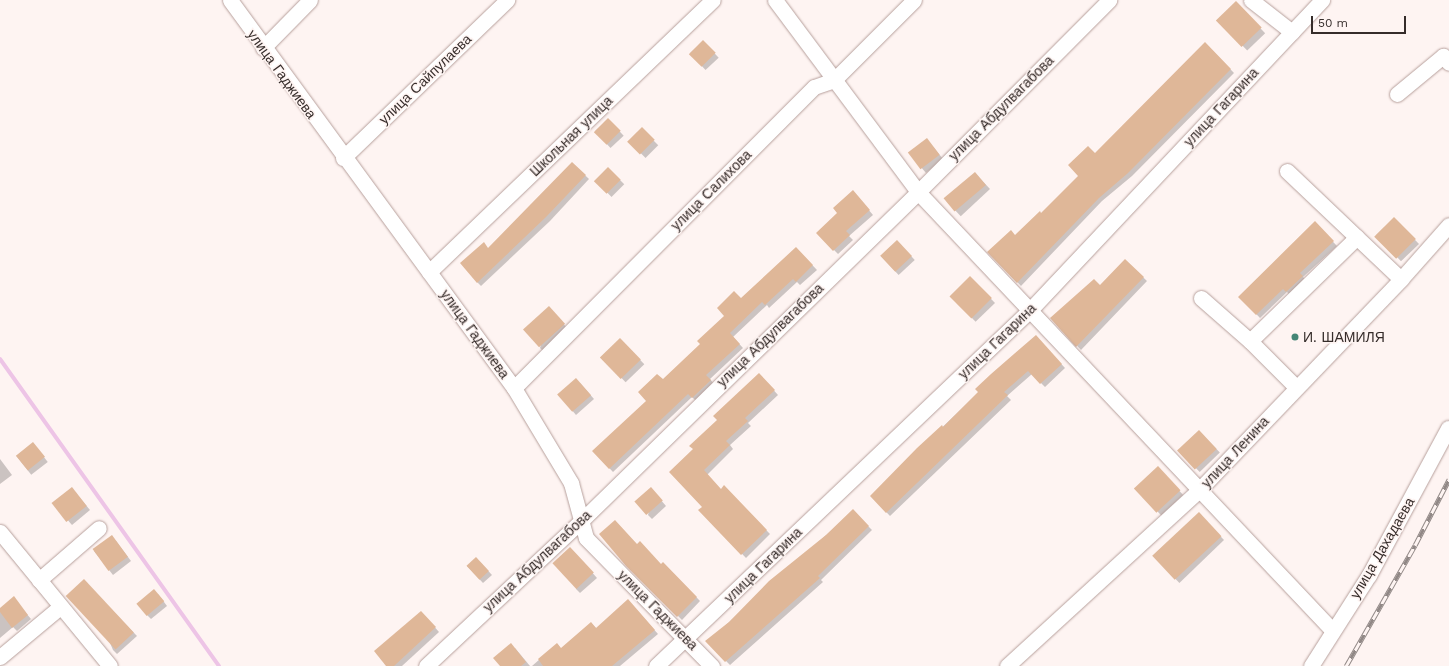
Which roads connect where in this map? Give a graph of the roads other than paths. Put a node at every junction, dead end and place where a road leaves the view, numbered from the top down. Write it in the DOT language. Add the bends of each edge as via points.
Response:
graph roads {
  1 [pos="230,0"];
  2 [pos="310,0"];
  3 [pos="508,0"];
  4 [pos="713,0"];
  5 [pos="775,0"];
  6 [pos="914,0"];
  7 [pos="1109,0"];
  8 [pos="1251,0"];
  9 [pos="1322,0"];
  10 [pos="1292,32"];
  11 [pos="262,48"];
  12 [pos="1449,63"];
  13 [pos="834,80"];
  14 [pos="1397,94"];
  15 [pos="343,158"];
  16 [pos="1287,171"];
  17 [pos="918,192"];
  18 [pos="1449,225"];
  19 [pos="1357,237"];
  20 [pos="429,272"];
  21 [pos="1401,279"];
  22 [pos="1201,298"];
  23 [pos="1030,310"];
  24 [pos="1250,341"];
  25 [pos="1296,387"];
  26 [pos="514,388"];
  27 [pos="1448,428"];
  28 [pos="1198,491"];
  29 [pos="581,521"];
  30 [pos="99,528"];
  31 [pos="0,532"];
  32 [pos="39,580"];
  33 [pos="60,607"];
  34 [pos="1332,630"];
  35 [pos="686,638"];
  36 [pos="0,657"];
  37 [pos="110,666"];
  38 [pos="426,666"];
  39 [pos="656,666"];
  40 [pos="712,666"];
  41 [pos="1007,666"];
  42 [pos="1311,666"];
  1 -- 11 [label="street, улица Гаджиева"];
  2 -- 11 [label="street"];
  3 -- 15 [label="street, улица Сайпулаева"];
  4 -- 20 [label="street, Школьная улица"];
  5 -- 13 [label="street"];
  6 -- 13 [label="street, улица Салихова"];
  7 -- 17 [label="street, улица Абдулвагабова"];
  8 -- 10 [label="street"];
  9 -- 10 [label="street, улица Гагарина"];
  10 -- 23 [label="street, улица Гагарина"];
  11 -- 15 [label="street, улица Гаджиева"];
  12 -- 14 [label="street" via="1443,56"];
  13 -- 17 [label="street"];
  13 -- 26 [label="street, улица Салихова" via="814,87"];
  15 -- 20 [label="street, улица Гаджиева"];
  16 -- 19 [label="street"];
  17 -- 23 [label="street"];
  17 -- 29 [label="street, улица Абдулвагабова"];
  18 -- 21 [label="street, улица Ленина"];
  19 -- 21 [label="street"];
  19 -- 24 [label="street"];
  20 -- 26 [label="street, улица Гаджиева"];
  21 -- 25 [label="street, улица Ленина"];
  22 -- 24 [label="street"];
  23 -- 28 [label="street"];
  23 -- 35 [label="street, улица Гагарина"];
  24 -- 25 [label="street"];
  25 -- 28 [label="street, улица Ленина"];
  26 -- 29 [label="street, улица Гаджиева" via="571,483"];
  27 -- 34 [label="street, улица Дахадаева" via="1369,575"];
  28 -- 34 [label="street"];
  28 -- 41 [label="street, улица Ленина"];
  29 -- 35 [label="street, улица Гаджиева" via="586,538"];
  29 -- 38 [label="street, улица Абдулвагабова"];
  30 -- 32 [label="street"];
  31 -- 32 [label="street"];
  32 -- 33 [label="street"];
  33 -- 36 [label="street"];
  33 -- 37 [label="street"];
  34 -- 42 [label="street, улица Дахадаева"];
  35 -- 39 [label="street, улица Гагарина"];
  35 -- 40 [label="street, улица Гаджиева"];
}
